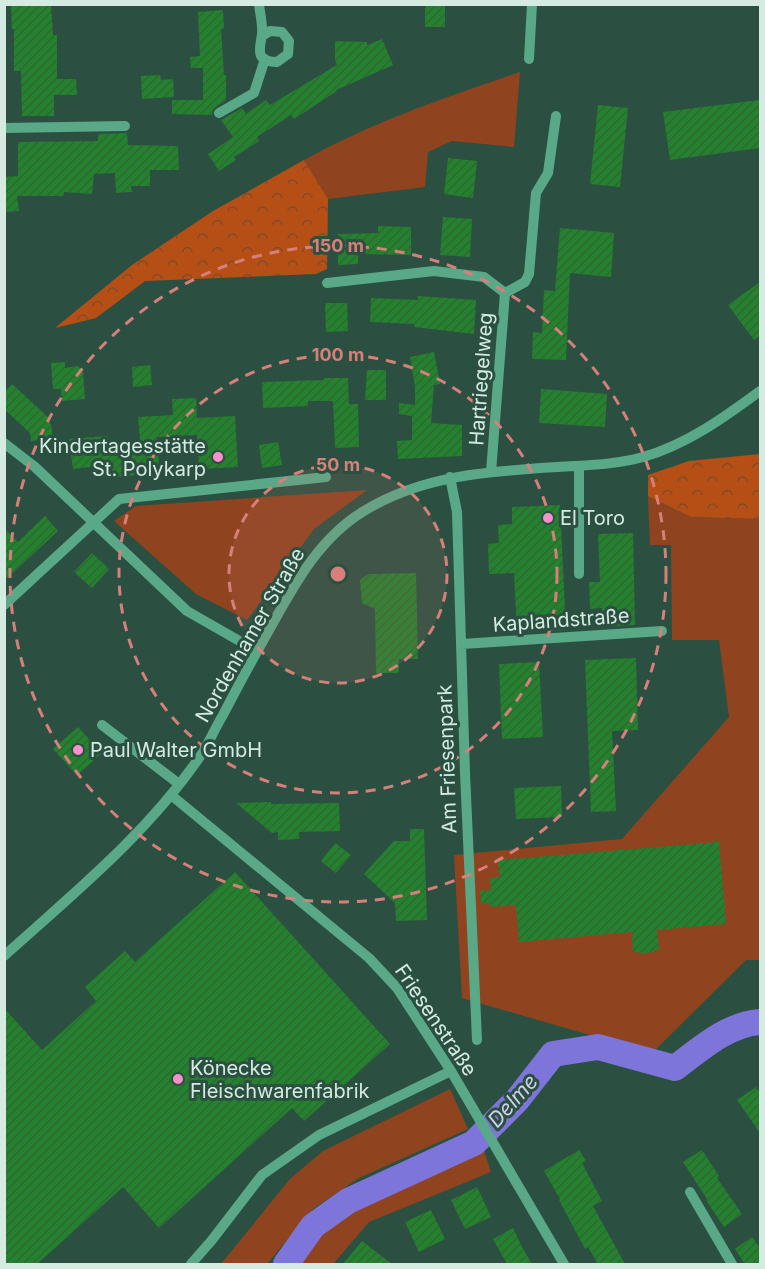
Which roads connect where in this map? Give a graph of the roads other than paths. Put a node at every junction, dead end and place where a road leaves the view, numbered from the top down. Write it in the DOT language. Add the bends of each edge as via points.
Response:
graph roads {
  1 [pos="259,4"];
  2 [pos="532,4"];
  3 [pos="262,36"];
  4 [pos="265,59"];
  5 [pos="529,59"];
  6 [pos="219,113"];
  7 [pos="556,116"];
  8 [pos="125,126"];
  9 [pos="4,128"];
  10 [pos="327,283"];
  11 [pos="506,293"];
  12 [pos="760,391"];
  13 [pos="4,443"];
  14 [pos="579,466"];
  15 [pos="491,472"];
  16 [pos="326,477"];
  17 [pos="450,477"];
  18 [pos="93,524"];
  19 [pos="579,574"];
  20 [pos="4,605"];
  21 [pos="662,631"];
  22 [pos="462,644"];
  23 [pos="257,651"];
  24 [pos="102,724"];
  25 [pos="179,784"];
  26 [pos="171,795"];
  27 [pos="4,956"];
  28 [pos="477,1040"];
  29 [pos="451,1071"];
  30 [pos="690,1192"];
  31 [pos="191,1264"];
  32 [pos="564,1264"];
  33 [pos="732,1264"];
  1 -- 3 [label="street"];
  2 -- 5 [label="street"];
  3 -- 4 [label="street" via="259,48"];
  3 -- 4 [label="street" via="279,31 290,45 278,62"];
  4 -- 6 [label="street" via="254,93"];
  7 -- 11 [label="street" via="548,173 536,193 529,274 525,282"];
  8 -- 9 [label="street"];
  10 -- 11 [label="street, Hartriegelweg" via="434,271 484,277"];
  11 -- 15 [label="street, Hartriegelweg"];
  12 -- 14 [label="street, Nordenhamer Straße" via="725,417 656,453"];
  13 -- 18 [label="street" via="35,467"];
  14 -- 15 [label="street, Nordenhamer Straße"];
  14 -- 19 [label="street"];
  15 -- 17 [label="street, Nordenhamer Straße"];
  16 -- 18 [label="street" via="119,500"];
  17 -- 22 [label="street, Am Friesenpark" via="457,512"];
  17 -- 23 [label="street, Nordenhamer Straße" via="399,492 363,512 329,539 301,575"];
  18 -- 20 [label="street"];
  18 -- 23 [label="street" via="187,611"];
  21 -- 22 [label="street, Kaplandstraße"];
  22 -- 28 [label="street, Am Friesenpark"];
  23 -- 25 [label="street, Nordenhamer Straße" via="202,754"];
  24 -- 25 [label="street"];
  25 -- 26 [label="street, Nordenhamer Straße"];
  26 -- 27 [label="street, Nordenhamer Straße" via="112,858"];
  26 -- 29 [label="street, Friesenstraße" via="369,958 397,988"];
  29 -- 31 [label="street" via="319,1135 262,1175"];
  29 -- 32 [label="street, Friesenstraße"];
  30 -- 33 [label="street"];
}
